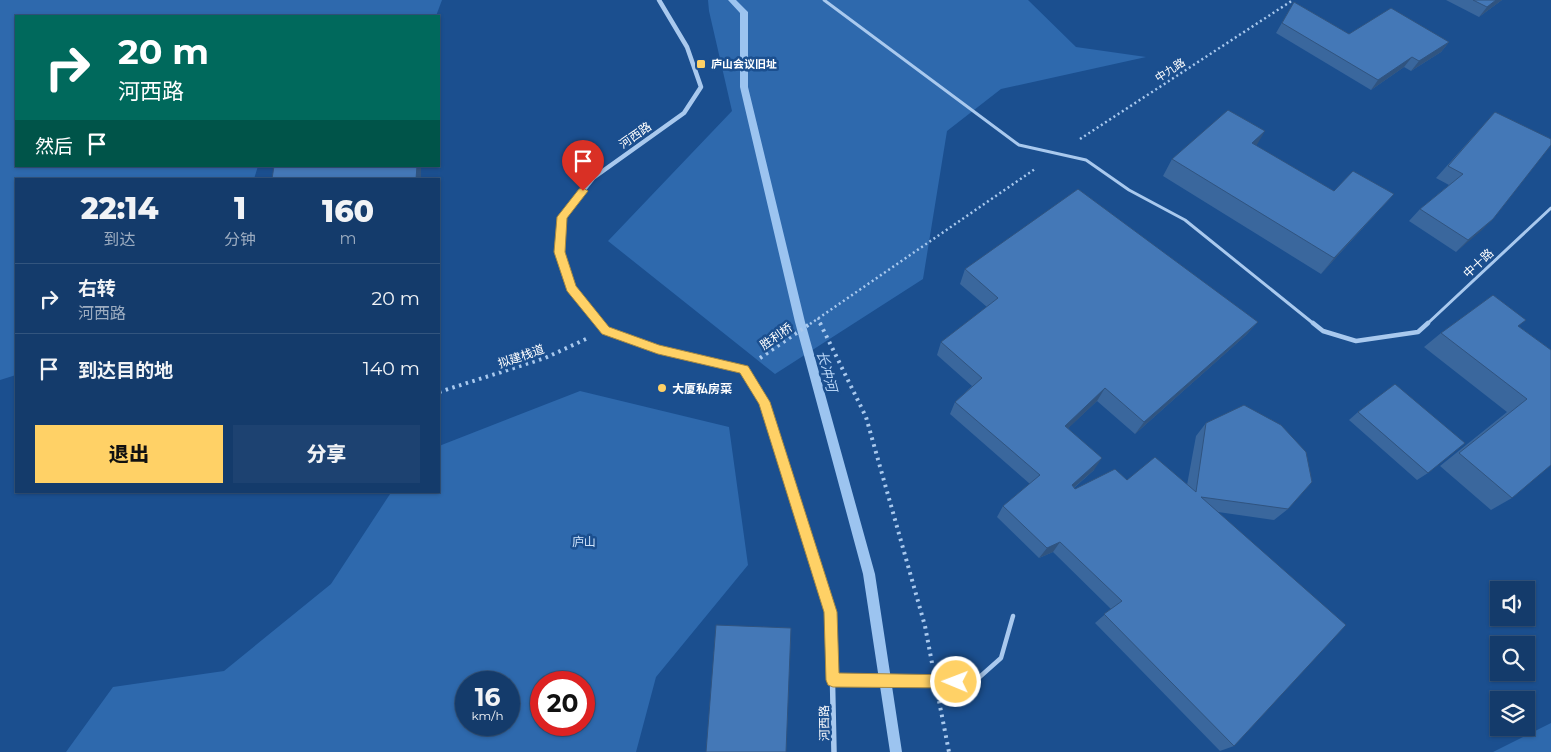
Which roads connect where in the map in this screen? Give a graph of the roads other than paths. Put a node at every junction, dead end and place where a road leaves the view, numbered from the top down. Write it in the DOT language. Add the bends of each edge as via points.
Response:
graph roads {
  1 [pos="659,0"];
  2 [pos="824,0"];
  3 [pos="1551,208"];
  4 [pos="1418,332"];
  5 [pos="1013,616"];
  6 [pos="833,680"];
  7 [pos="834,752"];
  1 -- 6 [label="street, 河西路" via="687,47 700,87 684,113 593,178 562,217 560,252 571,288 606,331 658,349 744,369 764,402 831,612"];
  2 -- 4 [label="lane" via="1019,145 1086,160 1129,190 1185,220 1323,330 1356,341"];
  3 -- 4 [label="lane, 中十路"];
  5 -- 6 [label="lane" via="1001,658 974,682"];
  6 -- 7 [label="street, 河西路"];
}
